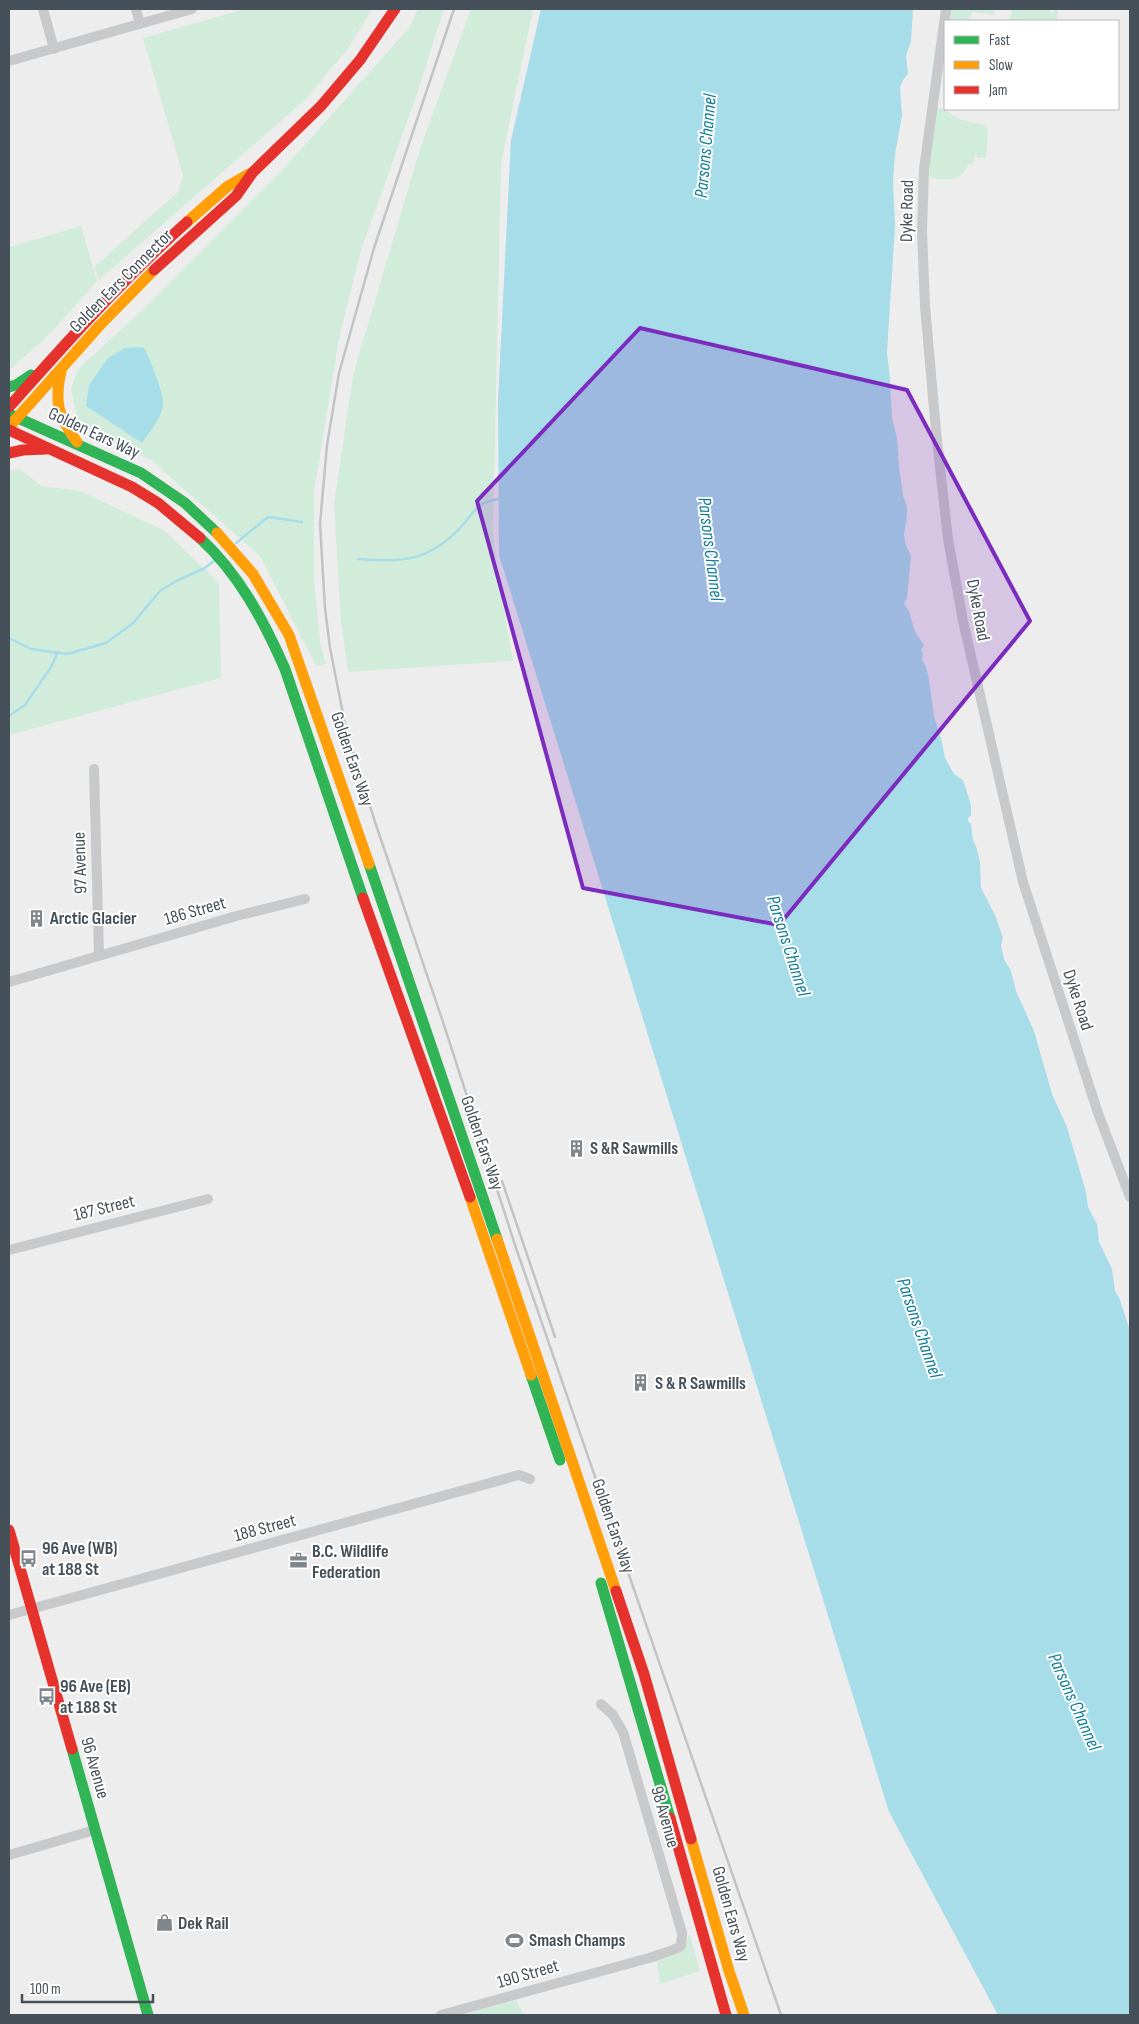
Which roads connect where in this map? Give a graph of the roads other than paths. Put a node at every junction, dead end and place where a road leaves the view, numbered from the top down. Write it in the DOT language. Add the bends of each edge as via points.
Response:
graph roads {
  1 [pos="43,9"];
  2 [pos="136,9"];
  3 [pos="192,9"];
  4 [pos="395,9"];
  5 [pos="140,24"];
  6 [pos="944,24"];
  7 [pos="54,48"];
  8 [pos="9,62"];
  9 [pos="253,172"];
  10 [pos="49,362"];
  11 [pos="62,367"];
  12 [pos="9,387"];
  13 [pos="9,407"];
  14 [pos="13,416"];
  15 [pos="9,429"];
  16 [pos="78,444"];
  17 [pos="49,449"];
  18 [pos="9,453"];
  19 [pos="94,769"];
  20 [pos="305,899"];
  21 [pos="99,955"];
  22 [pos="9,982"];
  23 [pos="1130,1197"];
  24 [pos="208,1198"];
  25 [pos="9,1250"];
  26 [pos="530,1479"];
  27 [pos="9,1530"];
  28 [pos="32,1609"];
  29 [pos="9,1615"];
  30 [pos="601,1704"];
  31 [pos="95,1830"];
  32 [pos="9,1855"];
  33 [pos="681,1946"];
  34 [pos="148,2015"];
  35 [pos="441,2015"];
  36 [pos="726,2015"];
  37 [pos="744,2015"];
  1 -- 7 [label="street"];
  2 -- 5 [label="street"];
  3 -- 5 [label="street"];
  4 -- 9 [label="main road, Golden Ears Connector" via="360,60 321,106"];
  5 -- 7 [label="street"];
  6 -- 23 [label="street, Dyke Road" via="924,169 922,232 935,421 948,539 963,621 1024,882 1098,1113"];
  7 -- 8 [label="street"];
  9 -- 10 [label="main road, Golden Ears Connector" via="228,186 150,255"];
  9 -- 11 [label="main road, Golden Ears Connector" via="236,196 166,259"];
  10 -- 12 [label="main road"];
  10 -- 13 [label="main road, Golden Ears Connector"];
  11 -- 14 [label="main road, Golden Ears Connector"];
  11 -- 16 [label="main road" via="55,393 58,411"];
  14 -- 15 [label="main road, Golden Ears Connector"];
  14 -- 16 [label="main road, Golden Ears Way"];
  15 -- 17 [label="main road, Golden Ears Way"];
  16 -- 37 [label="main road, Golden Ears Way" via="140,473 184,503 224,540 262,586 289,635 632,1636"];
  17 -- 18 [label="main road"];
  17 -- 36 [label="main road, Golden Ears Way" via="125,483 174,515 217,554 242,586 274,643 394,990 452,1145 607,1598"];
  19 -- 21 [label="street, 97 Avenue"];
  20 -- 21 [label="street, 186 Street"];
  21 -- 22 [label="street, 186 Street"];
  24 -- 25 [label="street, 187 Street"];
  26 -- 28 [label="street, 188 Street" via="519,1475"];
  27 -- 28 [label="main road, 96 Avenue"];
  28 -- 29 [label="street, 188 Street"];
  28 -- 31 [label="main road, 96 Avenue"];
  30 -- 33 [label="street, 98 Avenue" via="613,1715 623,1732 682,1933"];
  31 -- 32 [label="street"];
  31 -- 34 [label="main road, 96 Avenue"];
  33 -- 35 [label="street, 190 Street" via="649,1958"];
}
